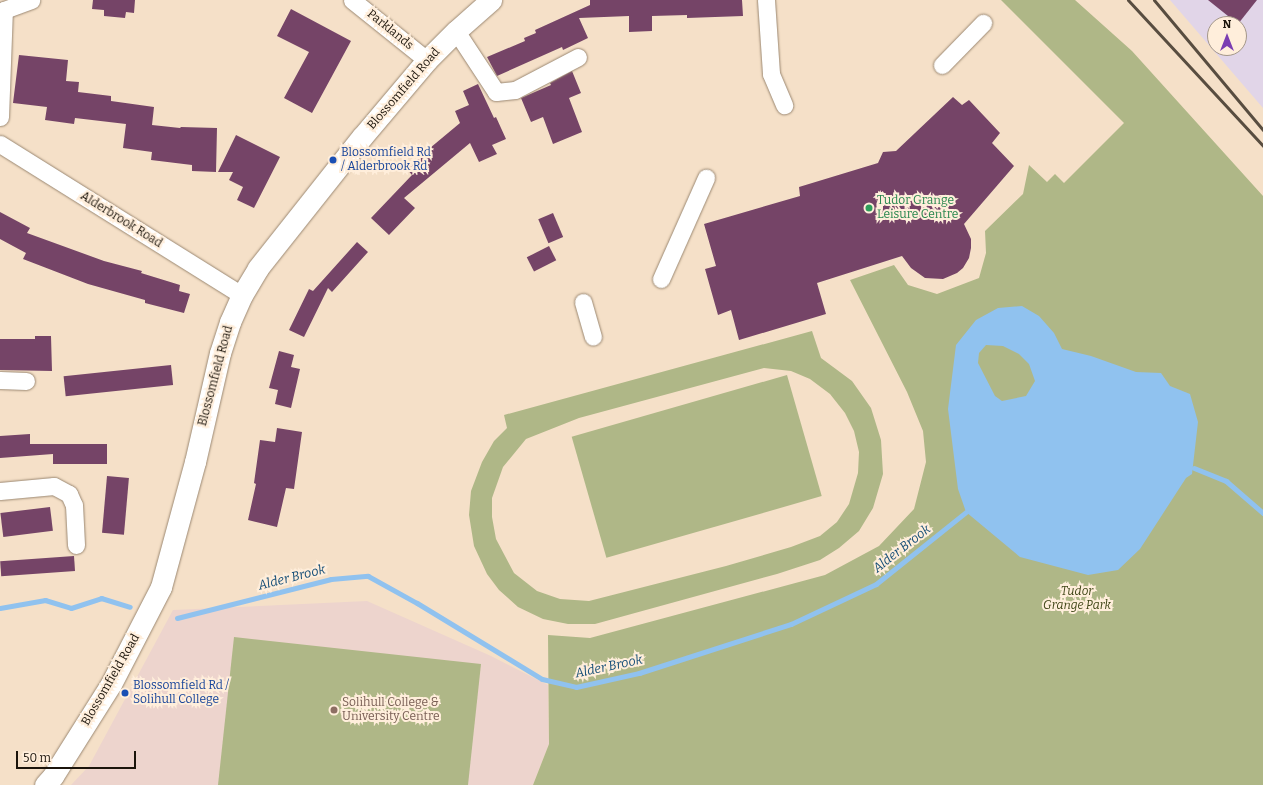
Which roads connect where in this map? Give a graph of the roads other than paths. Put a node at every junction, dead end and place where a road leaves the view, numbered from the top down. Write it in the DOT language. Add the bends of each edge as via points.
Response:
graph roads {
  1 [pos="30,0"];
  2 [pos="352,0"];
  3 [pos="491,0"];
  4 [pos="766,0"];
  5 [pos="2,9"];
  6 [pos="983,22"];
  7 [pos="456,31"];
  8 [pos="578,57"];
  9 [pos="427,60"];
  10 [pos="942,65"];
  11 [pos="784,105"];
  12 [pos="0,116"];
  13 [pos="0,144"];
  14 [pos="706,178"];
  15 [pos="661,279"];
  16 [pos="242,295"];
  17 [pos="583,302"];
  18 [pos="593,338"];
  19 [pos="0,380"];
  20 [pos="26,380"];
  21 [pos="0,491"];
  22 [pos="76,546"];
  23 [pos="50,782"];
  1 -- 5 [label="street"];
  2 -- 9 [label="street, Parklands"];
  3 -- 7 [label="main road, Blossomfield Road"];
  4 -- 11 [label="street" via="771,74"];
  5 -- 12 [label="street"];
  6 -- 10 [label="street"];
  7 -- 8 [label="street" via="496,92 515,90"];
  7 -- 9 [label="main road, Blossomfield Road"];
  9 -- 16 [label="main road, Blossomfield Road" via="258,268"];
  13 -- 16 [label="street, Alderbrook Road"];
  14 -- 15 [label="street"];
  16 -- 23 [label="main road, Blossomfield Road" via="220,353 195,462 161,588 111,684"];
  17 -- 18 [label="street"];
  19 -- 20 [label="street"];
  21 -- 22 [label="street" via="54,486 69,494 74,505"];
}
